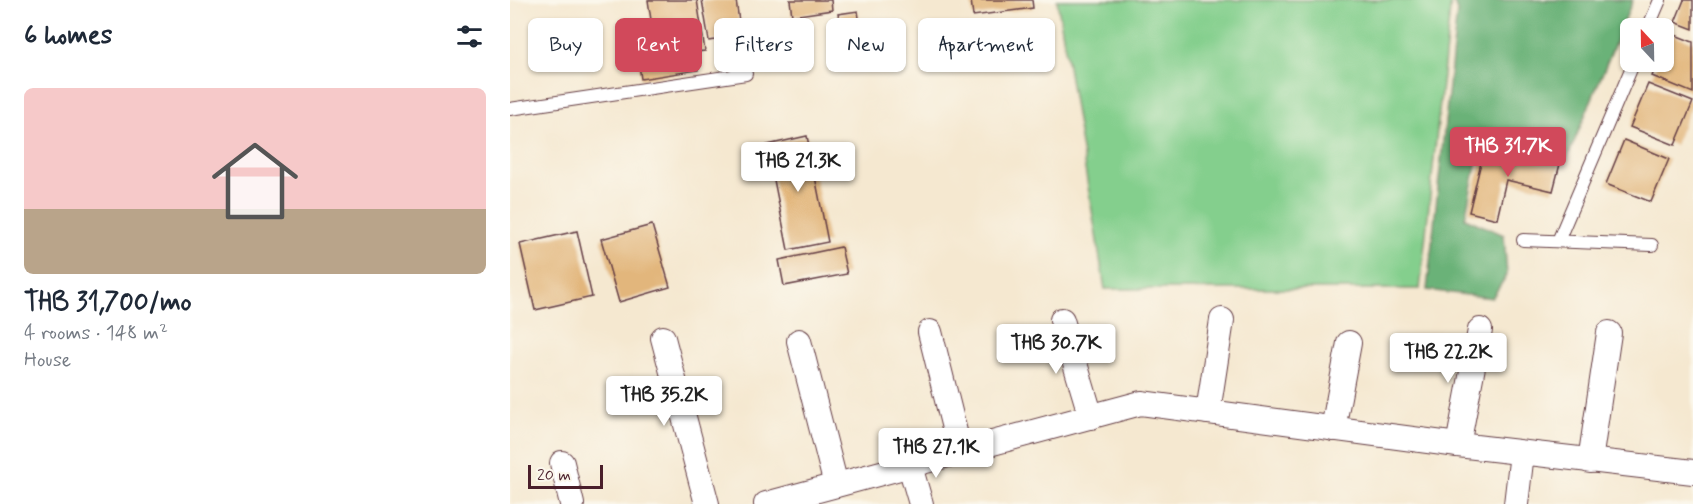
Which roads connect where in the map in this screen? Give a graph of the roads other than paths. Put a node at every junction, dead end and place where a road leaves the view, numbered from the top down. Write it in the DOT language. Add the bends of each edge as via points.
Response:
graph roads {
  1 [pos="1660,0"];
  2 [pos="1652,18"];
  3 [pos="1630,72"];
  4 [pos="746,74"];
  5 [pos="510,109"];
  6 [pos="1523,240"];
  7 [pos="1558,241"];
  8 [pos="1652,245"];
  9 [pos="1062,320"];
  10 [pos="1222,320"];
  11 [pos="1479,330"];
  12 [pos="930,332"];
  13 [pos="1609,333"];
  14 [pos="663,338"];
  15 [pos="799,341"];
  16 [pos="1349,343"];
  17 [pos="1208,412"];
  18 [pos="1091,417"];
  19 [pos="1333,429"];
  20 [pos="1458,445"];
  21 [pos="960,452"];
  22 [pos="1522,453"];
  23 [pos="1590,461"];
  24 [pos="562,463"];
  25 [pos="910,465"];
  26 [pos="1693,472"];
  27 [pos="836,485"];
  28 [pos="572,504"];
  29 [pos="706,504"];
  30 [pos="766,504"];
  31 [pos="921,504"];
  32 [pos="1516,504"];
  1 -- 2 [label="lane"];
  3 -- 7 [label="lane"];
  4 -- 5 [label="lane"];
  6 -- 7 [label="lane"];
  7 -- 8 [label="lane"];
  9 -- 18 [label="street"];
  10 -- 17 [label="street"];
  11 -- 20 [label="street"];
  12 -- 21 [label="street"];
  13 -- 23 [label="street"];
  14 -- 29 [label="street"];
  15 -- 27 [label="street"];
  16 -- 19 [label="street"];
  17 -- 18 [label="street" via="1141,404"];
  17 -- 19 [label="street"];
  18 -- 21 [label="street"];
  19 -- 20 [label="street"];
  20 -- 22 [label="street"];
  21 -- 25 [label="street"];
  22 -- 23 [label="street"];
  22 -- 32 [label="street"];
  23 -- 26 [label="street"];
  24 -- 28 [label="street"];
  25 -- 27 [label="street"];
  25 -- 31 [label="street"];
  27 -- 30 [label="street"];
}
